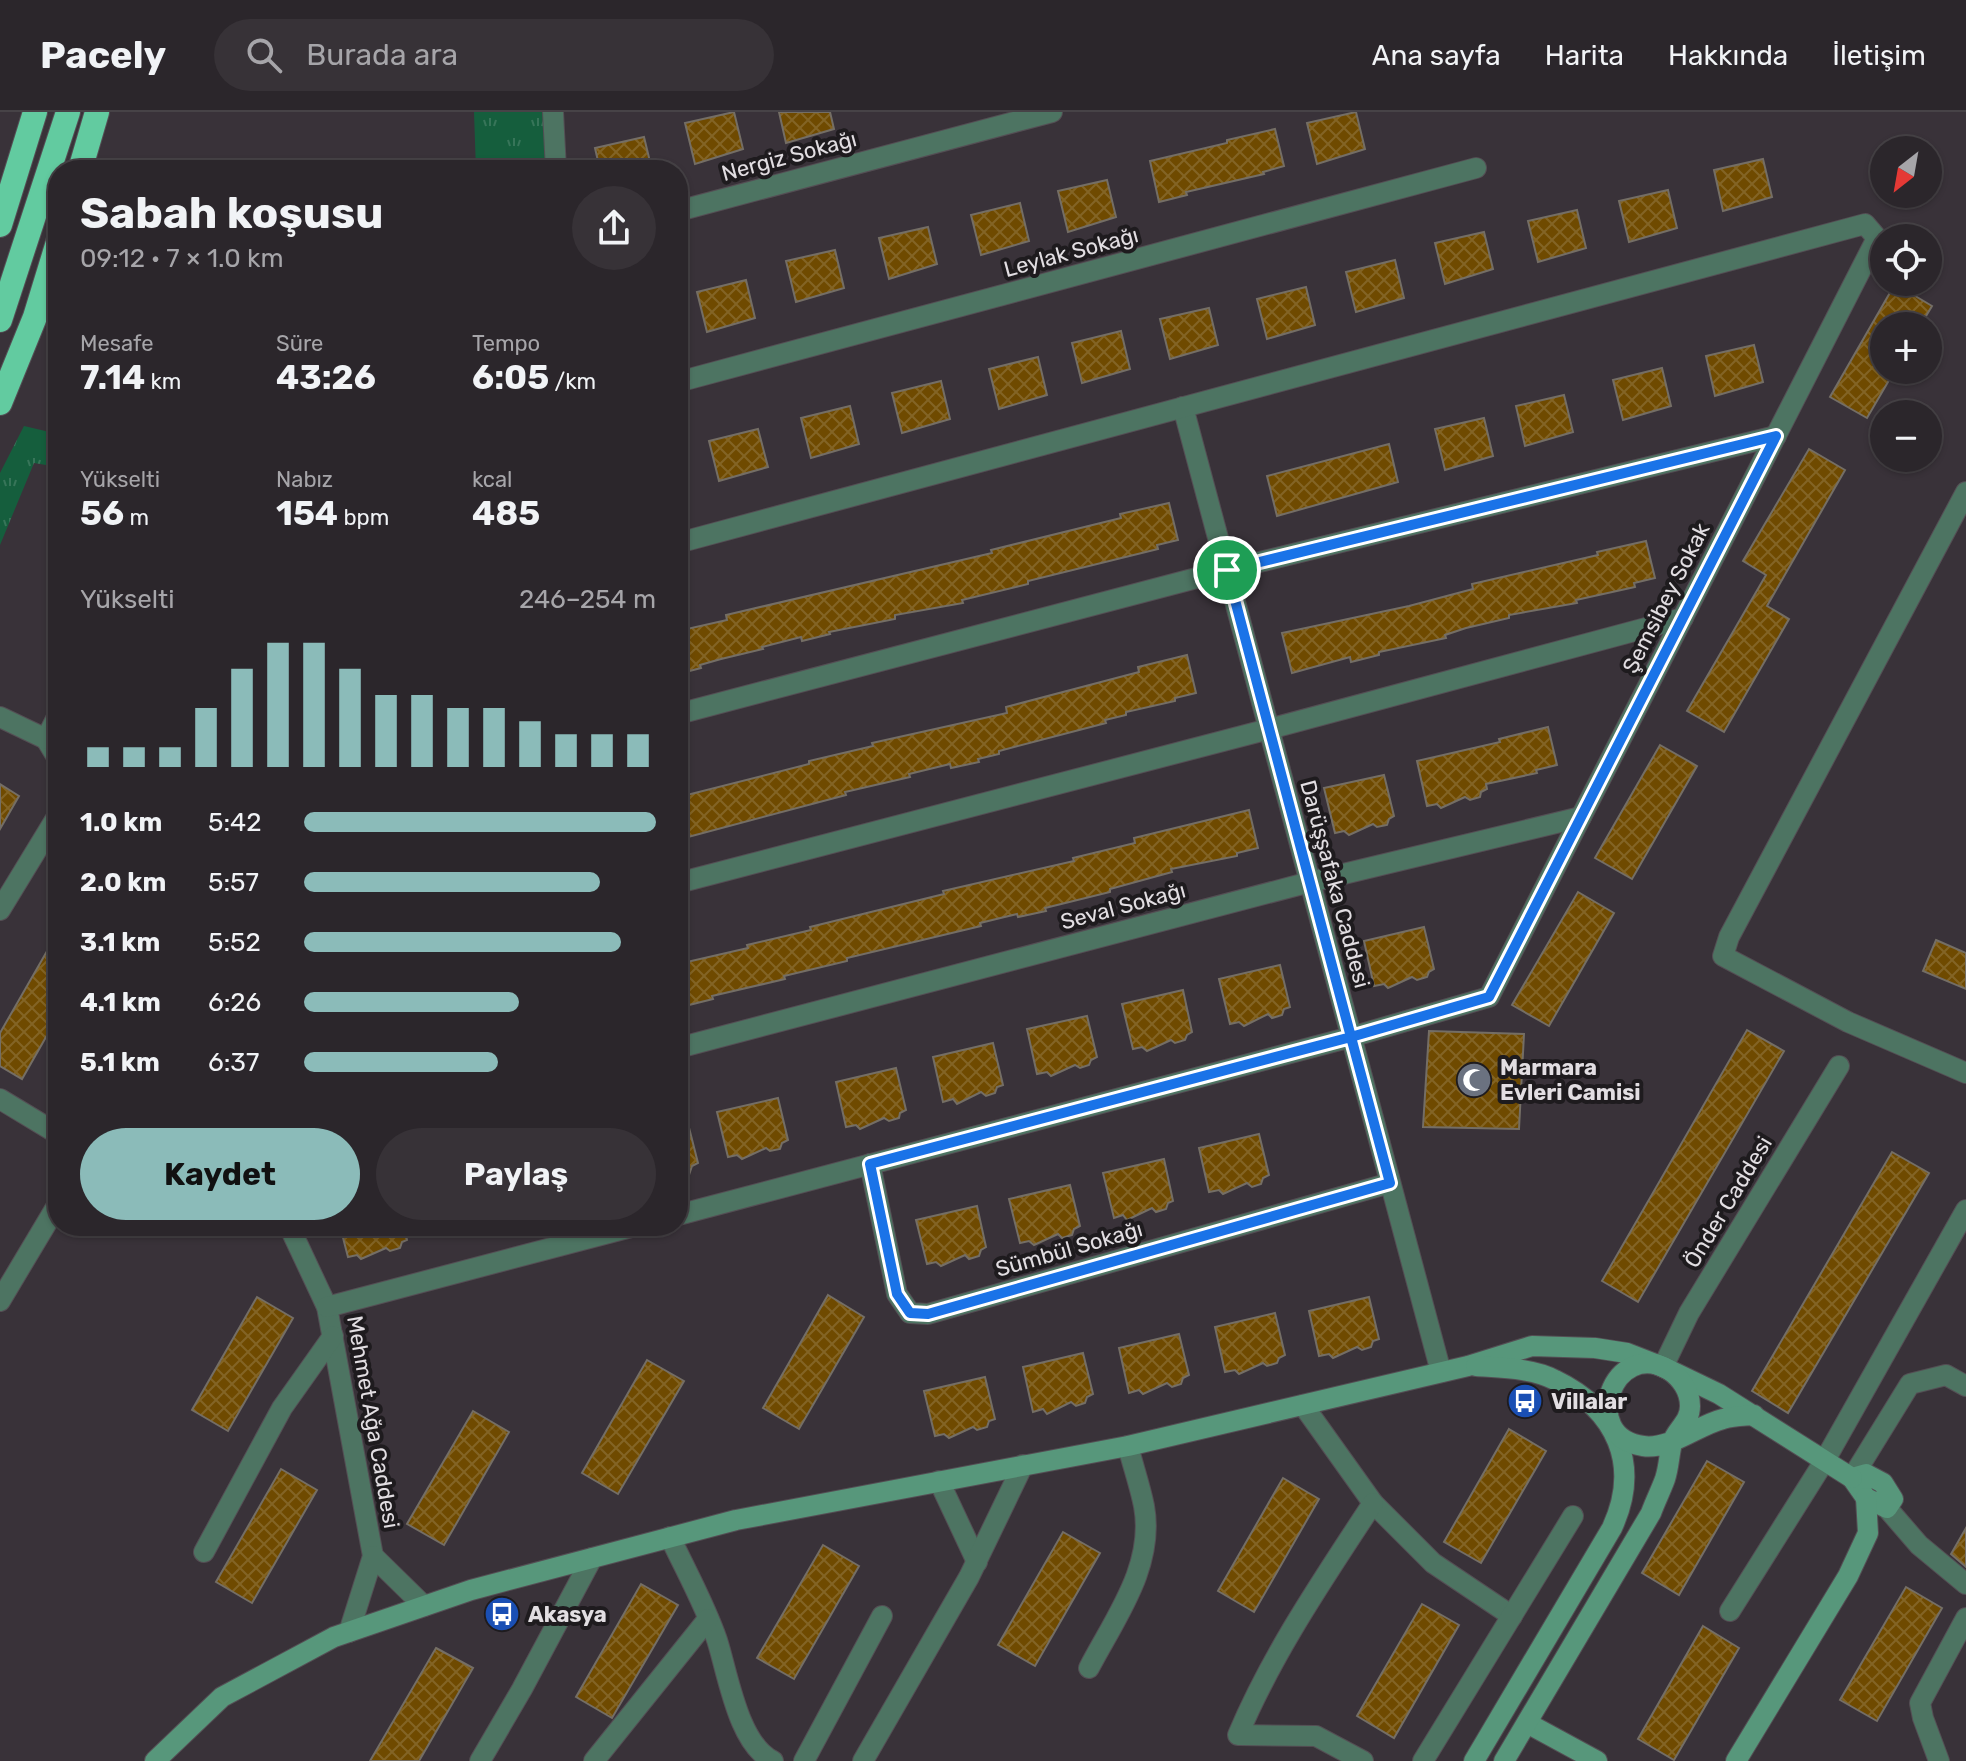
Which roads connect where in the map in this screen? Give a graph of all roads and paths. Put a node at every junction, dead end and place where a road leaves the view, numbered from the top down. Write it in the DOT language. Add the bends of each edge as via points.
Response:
graph roads {
  1 [pos="35,112"];
  2 [pos="68,112"];
  3 [pos="97,112"];
  4 [pos="553,112"];
  5 [pos="1052,112"];
  6 [pos="52,160"];
  7 [pos="83,160"];
  8 [pos="555,160"];
  9 [pos="1476,168"];
  10 [pos="48,173"];
  11 [pos="688,208"];
  12 [pos="0,225"];
  13 [pos="48,275"];
  14 [pos="0,320"];
  15 [pos="688,379"];
  16 [pos="0,403"];
  17 [pos="1183,407"];
  18 [pos="1776,436"];
  19 [pos="1966,492"];
  20 [pos="688,540"];
  21 [pos="1227,570"];
  22 [pos="1683,618"];
  23 [pos="688,711"];
  24 [pos="0,717"];
  25 [pos="1269,729"];
  26 [pos="48,735"];
  27 [pos="46,739"];
  28 [pos="48,742"];
  29 [pos="1581,817"];
  30 [pos="48,831"];
  31 [pos="688,880"];
  32 [pos="1310,882"];
  33 [pos="0,910"];
  34 [pos="1351,1037"];
  35 [pos="688,1045"];
  36 [pos="1839,1066"];
  37 [pos="1966,1073"];
  38 [pos="0,1099"];
  39 [pos="48,1128"];
  40 [pos="870,1164"];
  41 [pos="1390,1183"];
  42 [pos="1966,1210"];
  43 [pos="688,1212"];
  44 [pos="48,1221"];
  45 [pos="294,1236"];
  46 [pos="597,1236"];
  47 [pos="0,1301"];
  48 [pos="327,1307"];
  49 [pos="333,1336"];
  50 [pos="1468,1366"];
  51 [pos="1663,1367"];
  52 [pos="1441,1372"];
  53 [pos="1966,1386"];
  54 [pos="1303,1405"];
  55 [pos="1754,1415"];
  56 [pos="1611,1424"];
  57 [pos="1673,1439"];
  58 [pos="1128,1446"];
  59 [pos="1825,1460"];
  60 [pos="1023,1465"];
  61 [pos="1852,1478"];
  62 [pos="939,1481"];
  63 [pos="1866,1498"];
  64 [pos="1373,1503"];
  65 [pos="1887,1508"];
  66 [pos="1573,1516"];
  67 [pos="670,1537"];
  68 [pos="204,1552"];
  69 [pos="373,1556"];
  70 [pos="592,1558"];
  71 [pos="977,1562"];
  72 [pos="1966,1584"];
  73 [pos="424,1606"];
  74 [pos="1730,1611"];
  75 [pos="882,1616"];
  76 [pos="1512,1616"];
  77 [pos="1966,1618"];
  78 [pos="708,1619"];
  79 [pos="349,1632"];
  80 [pos="1089,1668"];
  81 [pos="1527,1723"];
  82 [pos="155,1761"];
  83 [pos="480,1761"];
  84 [pos="594,1761"];
  85 [pos="773,1761"];
  86 [pos="804,1761"];
  87 [pos="863,1761"];
  88 [pos="1363,1761"];
  89 [pos="1423,1761"];
  90 [pos="1474,1761"];
  91 [pos="1504,1761"];
  92 [pos="1597,1761"];
  93 [pos="1736,1761"];
  94 [pos="1939,1761"];
  1 -- 12 [label="highway"];
  2 -- 6 [label="highway"];
  3 -- 7 [label="highway"];
  4 -- 8 [label="street"];
  5 -- 11 [label="street, Nergiz Sokağı"];
  9 -- 15 [label="street, Leylak Sokağı"];
  10 -- 14 [label="highway"];
  13 -- 16 [label="highway"];
  17 -- 18 [label="street, Şemsibey Sokak" via="1865,224 1877,238"];
  17 -- 20 [label="street"];
  17 -- 21 [label="street, Darüşşafaka Caddesi"];
  18 -- 21 [label="street"];
  18 -- 22 [label="street, Şemsibey Sokak"];
  19 -- 37 [label="street" via="1723,956 1848,1022"];
  21 -- 23 [label="street"];
  21 -- 25 [label="street, Darüşşafaka Caddesi"];
  22 -- 25 [label="street"];
  22 -- 29 [label="street, Şemsibey Sokak"];
  24 -- 27 [label="street"];
  25 -- 31 [label="street"];
  25 -- 32 [label="street, Darüşşafaka Caddesi"];
  26 -- 27 [label="street"];
  27 -- 28 [label="street"];
  29 -- 32 [label="street, Seval Sokağı"];
  29 -- 34 [label="street, Şemsibey Sokak" via="1489,997"];
  30 -- 33 [label="street"];
  32 -- 34 [label="street, Darüşşafaka Caddesi"];
  32 -- 35 [label="street, Seval Sokağı"];
  34 -- 40 [label="street"];
  34 -- 41 [label="street, Darüşşafaka Caddesi"];
  36 -- 51 [label="street, Önder Caddesi" via="1689,1313"];
  38 -- 39 [label="street"];
  40 -- 41 [label="street, Sümbül Sokağı" via="897,1294 910,1313 928,1314"];
  40 -- 43 [label="street"];
  41 -- 52 [label="street, Darüşşafaka Caddesi"];
  42 -- 59 [label="street"];
  44 -- 47 [label="street"];
  45 -- 48 [label="street, Mehmet Ağa Caddesi"];
  46 -- 48 [label="street"];
  48 -- 49 [label="street, Mehmet Ağa Caddesi"];
  49 -- 68 [label="street" via="282,1408"];
  49 -- 69 [label="street, Mehmet Ağa Caddesi"];
  50 -- 51 [label="street" via="1532,1346 1627,1353"];
  50 -- 52 [label="street"];
  50 -- 56 [label="street" via="1554,1379"];
  51 -- 55 [label="street"];
  51 -- 56 [label="street" via="1635,1366 1622,1373 1608,1397"];
  51 -- 57 [label="street" via="1683,1383 1690,1406 1688,1419"];
  52 -- 54 [label="street"];
  53 -- 61 [label="street" via="1946,1375 1910,1384"];
  54 -- 58 [label="street"];
  54 -- 64 [label="street"];
  55 -- 57 [label="street" via="1722,1419"];
  55 -- 59 [label="street"];
  56 -- 57 [label="street" via="1632,1444 1646,1447"];
  56 -- 90 [label="street" via="1622,1454 1623,1505"];
  57 -- 81 [label="street" via="1666,1477 1651,1513"];
  58 -- 60 [label="street"];
  58 -- 80 [label="street" via="1144,1509 1145,1544 1140,1571"];
  59 -- 61 [label="street"];
  59 -- 74 [label="street"];
  60 -- 62 [label="street"];
  60 -- 71 [label="street"];
  61 -- 63 [label="street"];
  61 -- 65 [label="street" via="1866,1474 1883,1483 1893,1499"];
  62 -- 67 [label="street"];
  62 -- 71 [label="street"];
  63 -- 65 [label="street"];
  63 -- 93 [label="street" via="1868,1533 1848,1576"];
  64 -- 76 [label="street" via="1433,1563"];
  64 -- 88 [label="street" via="1297,1620 1257,1689 1238,1735 1316,1736"];
  65 -- 72 [label="street" via="1919,1545"];
  66 -- 76 [label="street"];
  67 -- 70 [label="street"];
  67 -- 78 [label="street"];
  69 -- 73 [label="street"];
  69 -- 79 [label="street, Mehmet Ağa Caddesi"];
  70 -- 73 [label="street"];
  70 -- 83 [label="street"];
  71 -- 87 [label="street"];
  73 -- 79 [label="street"];
  75 -- 86 [label="street"];
  76 -- 89 [label="street"];
  77 -- 94 [label="street" via="1920,1703"];
  78 -- 84 [label="street"];
  78 -- 85 [label="street" via="736,1711 764,1756"];
  79 -- 82 [label="street" via="222,1697"];
  81 -- 91 [label="street"];
  81 -- 92 [label="street"];
}
